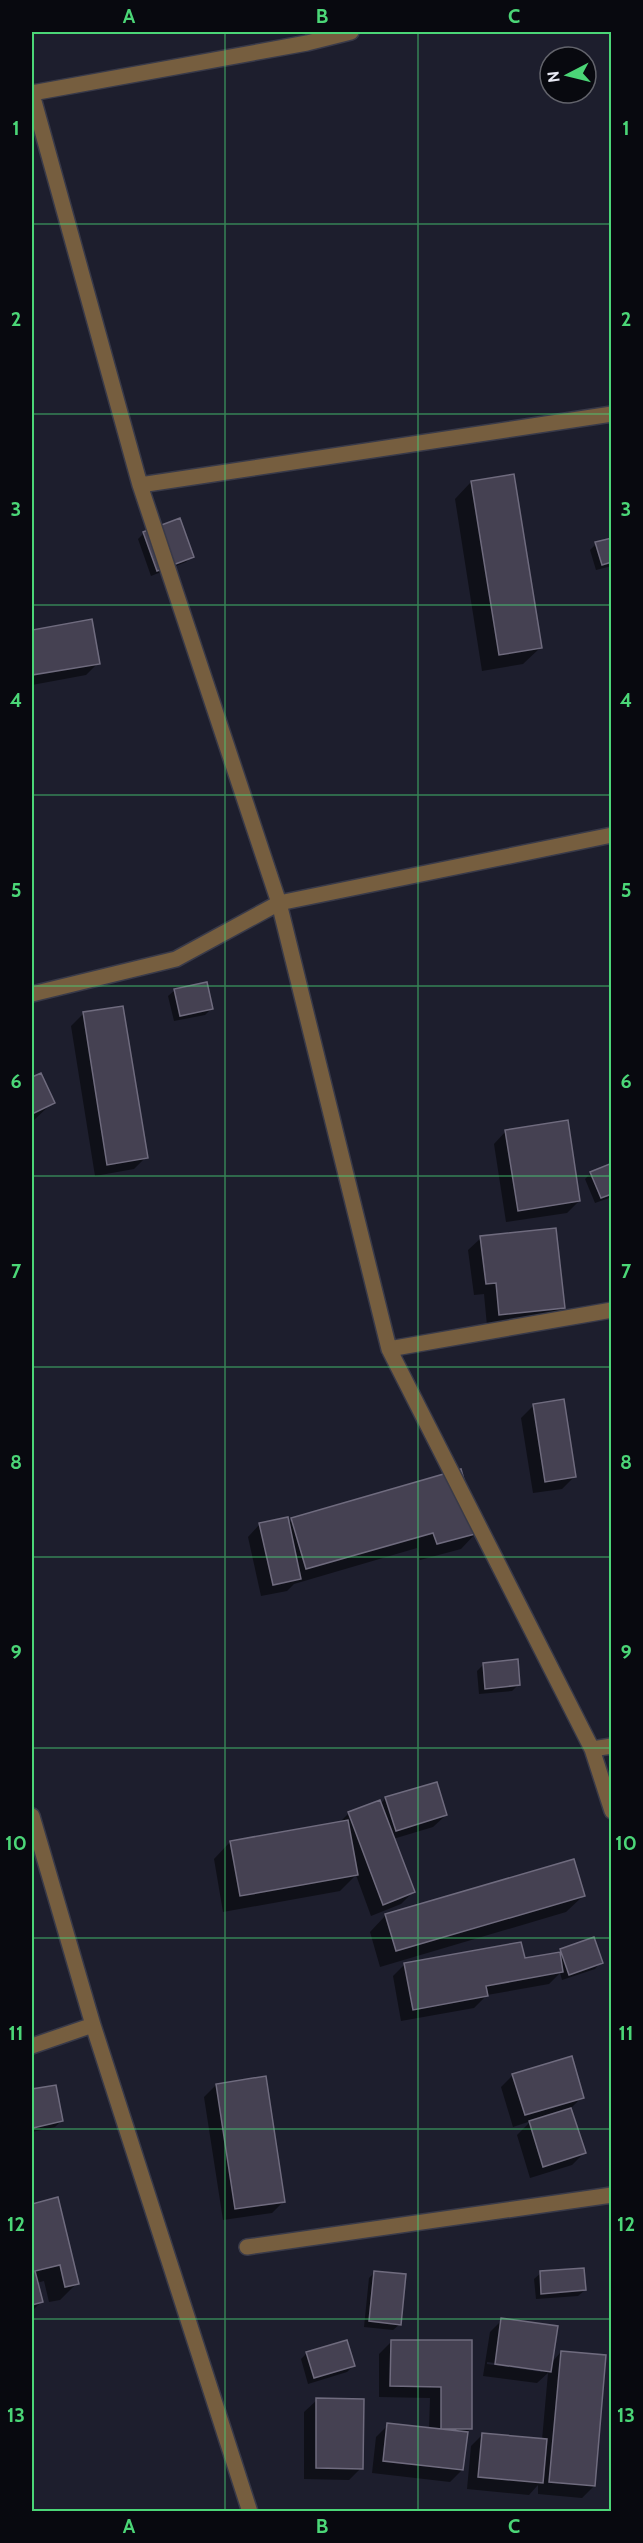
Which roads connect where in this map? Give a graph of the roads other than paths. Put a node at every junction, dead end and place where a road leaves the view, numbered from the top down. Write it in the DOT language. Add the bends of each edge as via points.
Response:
graph roads {
  1 [pos="351,32"];
  2 [pos="32,94"];
  3 [pos="612,414"];
  4 [pos="140,485"];
  5 [pos="612,835"];
  6 [pos="279,903"];
  7 [pos="32,994"];
  8 [pos="612,1310"];
  9 [pos="389,1349"];
  10 [pos="612,1746"];
  11 [pos="592,1749"];
  12 [pos="612,1812"];
  13 [pos="32,1816"];
  14 [pos="93,2025"];
  15 [pos="32,2046"];
  16 [pos="612,2195"];
  17 [pos="247,2247"];
  18 [pos="250,2511"];
  1 -- 2 [label="street"];
  2 -- 4 [label="street"];
  3 -- 4 [label="street"];
  4 -- 6 [label="street"];
  5 -- 6 [label="street"];
  6 -- 7 [label="street" via="176,959"];
  6 -- 9 [label="street"];
  8 -- 9 [label="street"];
  9 -- 11 [label="street"];
  10 -- 11 [label="street"];
  11 -- 12 [label="street"];
  13 -- 14 [label="street"];
  14 -- 15 [label="street"];
  14 -- 18 [label="street"];
  16 -- 17 [label="street"];
}
